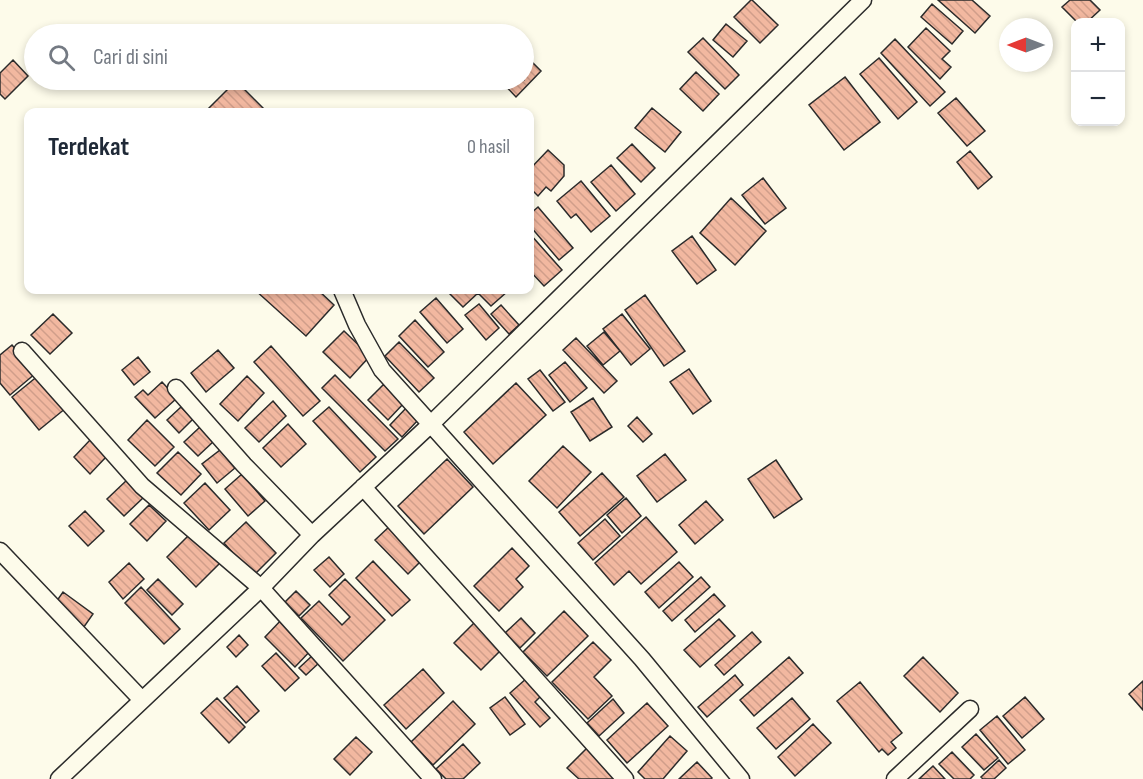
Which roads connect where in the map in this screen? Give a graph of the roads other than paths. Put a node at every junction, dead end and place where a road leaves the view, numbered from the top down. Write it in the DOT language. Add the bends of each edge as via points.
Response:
graph roads {
  1 [pos="863,0"];
  2 [pos="344,294"];
  3 [pos="22,351"];
  4 [pos="176,388"];
  5 [pos="431,424"];
  6 [pos="363,487"];
  7 [pos="312,535"];
  8 [pos="0,551"];
  9 [pos="261,588"];
  10 [pos="142,700"];
  11 [pos="970,709"];
  12 [pos="59,779"];
  13 [pos="433,779"];
  14 [pos="625,779"];
  15 [pos="741,779"];
  16 [pos="895,779"];
  1 -- 5 [label="street"];
  2 -- 5 [label="street" via="382,370"];
  3 -- 9 [label="street" via="142,486"];
  4 -- 7 [label="street"];
  5 -- 6 [label="street"];
  5 -- 15 [label="street" via="642,659"];
  6 -- 7 [label="street"];
  6 -- 14 [label="street"];
  7 -- 9 [label="street"];
  8 -- 10 [label="street"];
  9 -- 10 [label="street"];
  9 -- 13 [label="street"];
  10 -- 12 [label="street"];
  11 -- 16 [label="street"];
}
